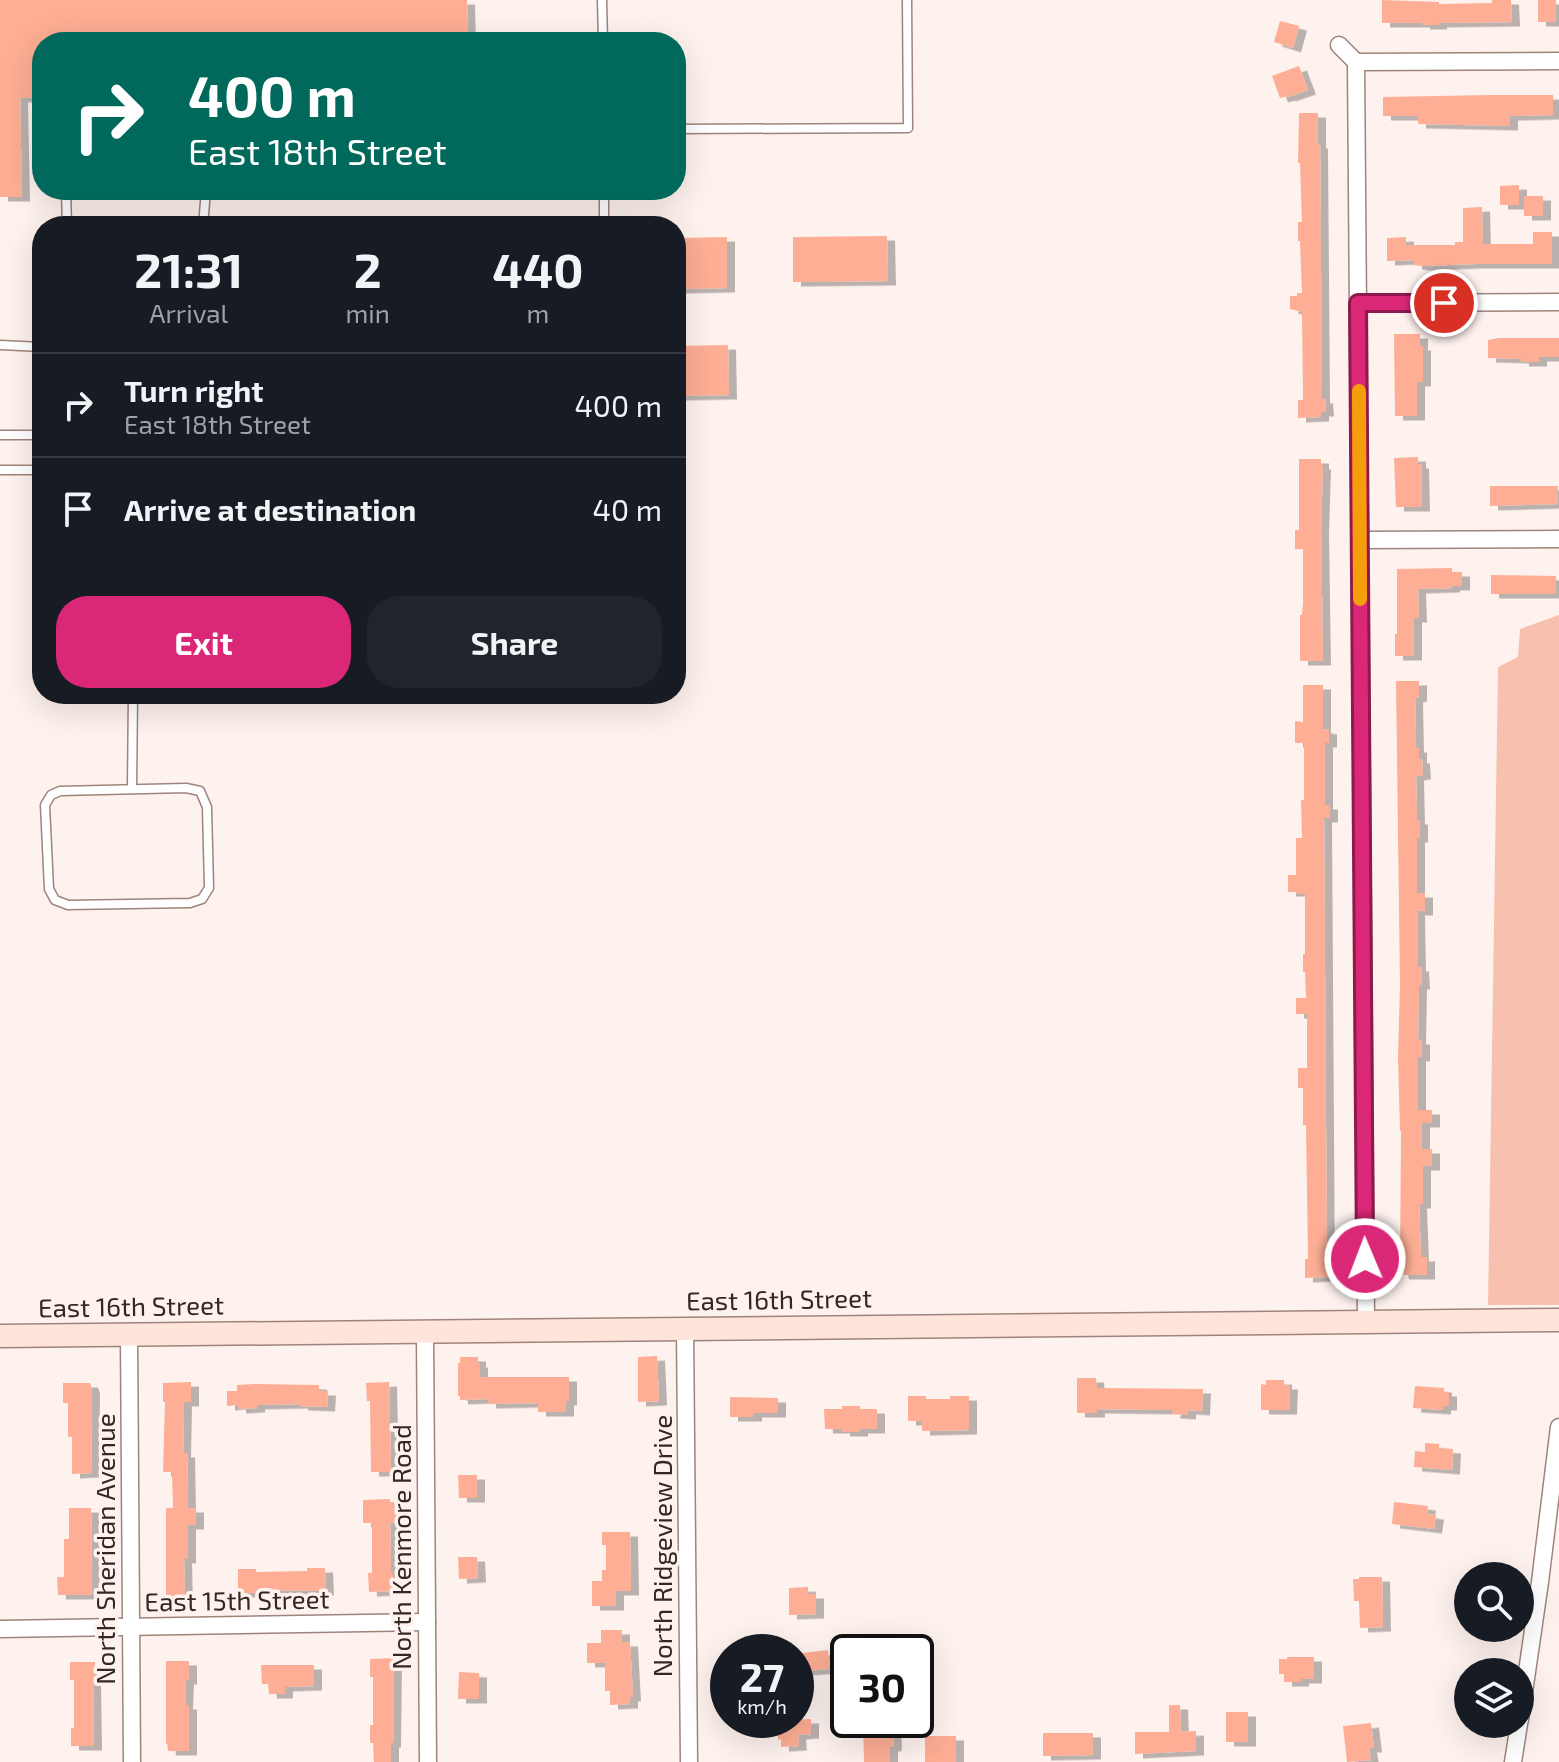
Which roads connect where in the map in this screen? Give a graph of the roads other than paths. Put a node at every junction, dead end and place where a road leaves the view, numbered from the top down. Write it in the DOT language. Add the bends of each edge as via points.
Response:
graph roads {
  1 [pos="602,0"];
  2 [pos="907,0"];
  3 [pos="603,32"];
  4 [pos="1339,45"];
  5 [pos="1559,61"];
  6 [pos="1356,62"];
  7 [pos="686,129"];
  8 [pos="1559,302"];
  9 [pos="1358,303"];
  10 [pos="0,345"];
  11 [pos="32,347"];
  12 [pos="0,435"];
  13 [pos="32,435"];
  14 [pos="0,470"];
  15 [pos="32,470"];
  16 [pos="1559,539"];
  17 [pos="1360,540"];
  18 [pos="133,704"];
  19 [pos="132,789"];
  20 [pos="1559,1320"];
  21 [pos="1366,1321"];
  22 [pos="685,1329"];
  23 [pos="425,1332"];
  24 [pos="129,1335"];
  25 [pos="0,1336"];
  26 [pos="1559,1427"];
  27 [pos="427,1622"];
  28 [pos="131,1626"];
  29 [pos="0,1629"];
  30 [pos="1529,1658"];
  31 [pos="1517,1738"];
  32 [pos="132,1762"];
  33 [pos="428,1762"];
  34 [pos="689,1762"];
  35 [pos="1513,1762"];
  1 -- 3 [label="lane"];
  2 -- 7 [label="lane" via="908,128"];
  4 -- 6 [label="street"];
  5 -- 6 [label="street"];
  6 -- 9 [label="street"];
  8 -- 9 [label="street"];
  9 -- 17 [label="street"];
  10 -- 11 [label="lane"];
  12 -- 13 [label="lane"];
  14 -- 15 [label="lane"];
  16 -- 17 [label="street"];
  17 -- 21 [label="street"];
  18 -- 19 [label="lane"];
  19 -- 19 [label="lane" via="200,791 207,807 209,888 202,899 68,905 55,900 49,889 45,805 51,795"];
  20 -- 21 [label="street, East 16th Street"];
  21 -- 22 [label="street, East 16th Street"];
  22 -- 23 [label="street, East 16th Street"];
  22 -- 34 [label="street, North Ridgeview Drive"];
  23 -- 24 [label="street, East 16th Street"];
  23 -- 27 [label="street, North Kenmore Road"];
  24 -- 25 [label="street, East 16th Street"];
  24 -- 28 [label="street, North Sheridan Avenue"];
  26 -- 30 [label="street"];
  27 -- 28 [label="street, East 15th Street"];
  27 -- 33 [label="street, North Kenmore Road"];
  28 -- 29 [label="street, East 15th Street"];
  28 -- 32 [label="street, North Sheridan Avenue"];
  31 -- 35 [label="street"];
}
